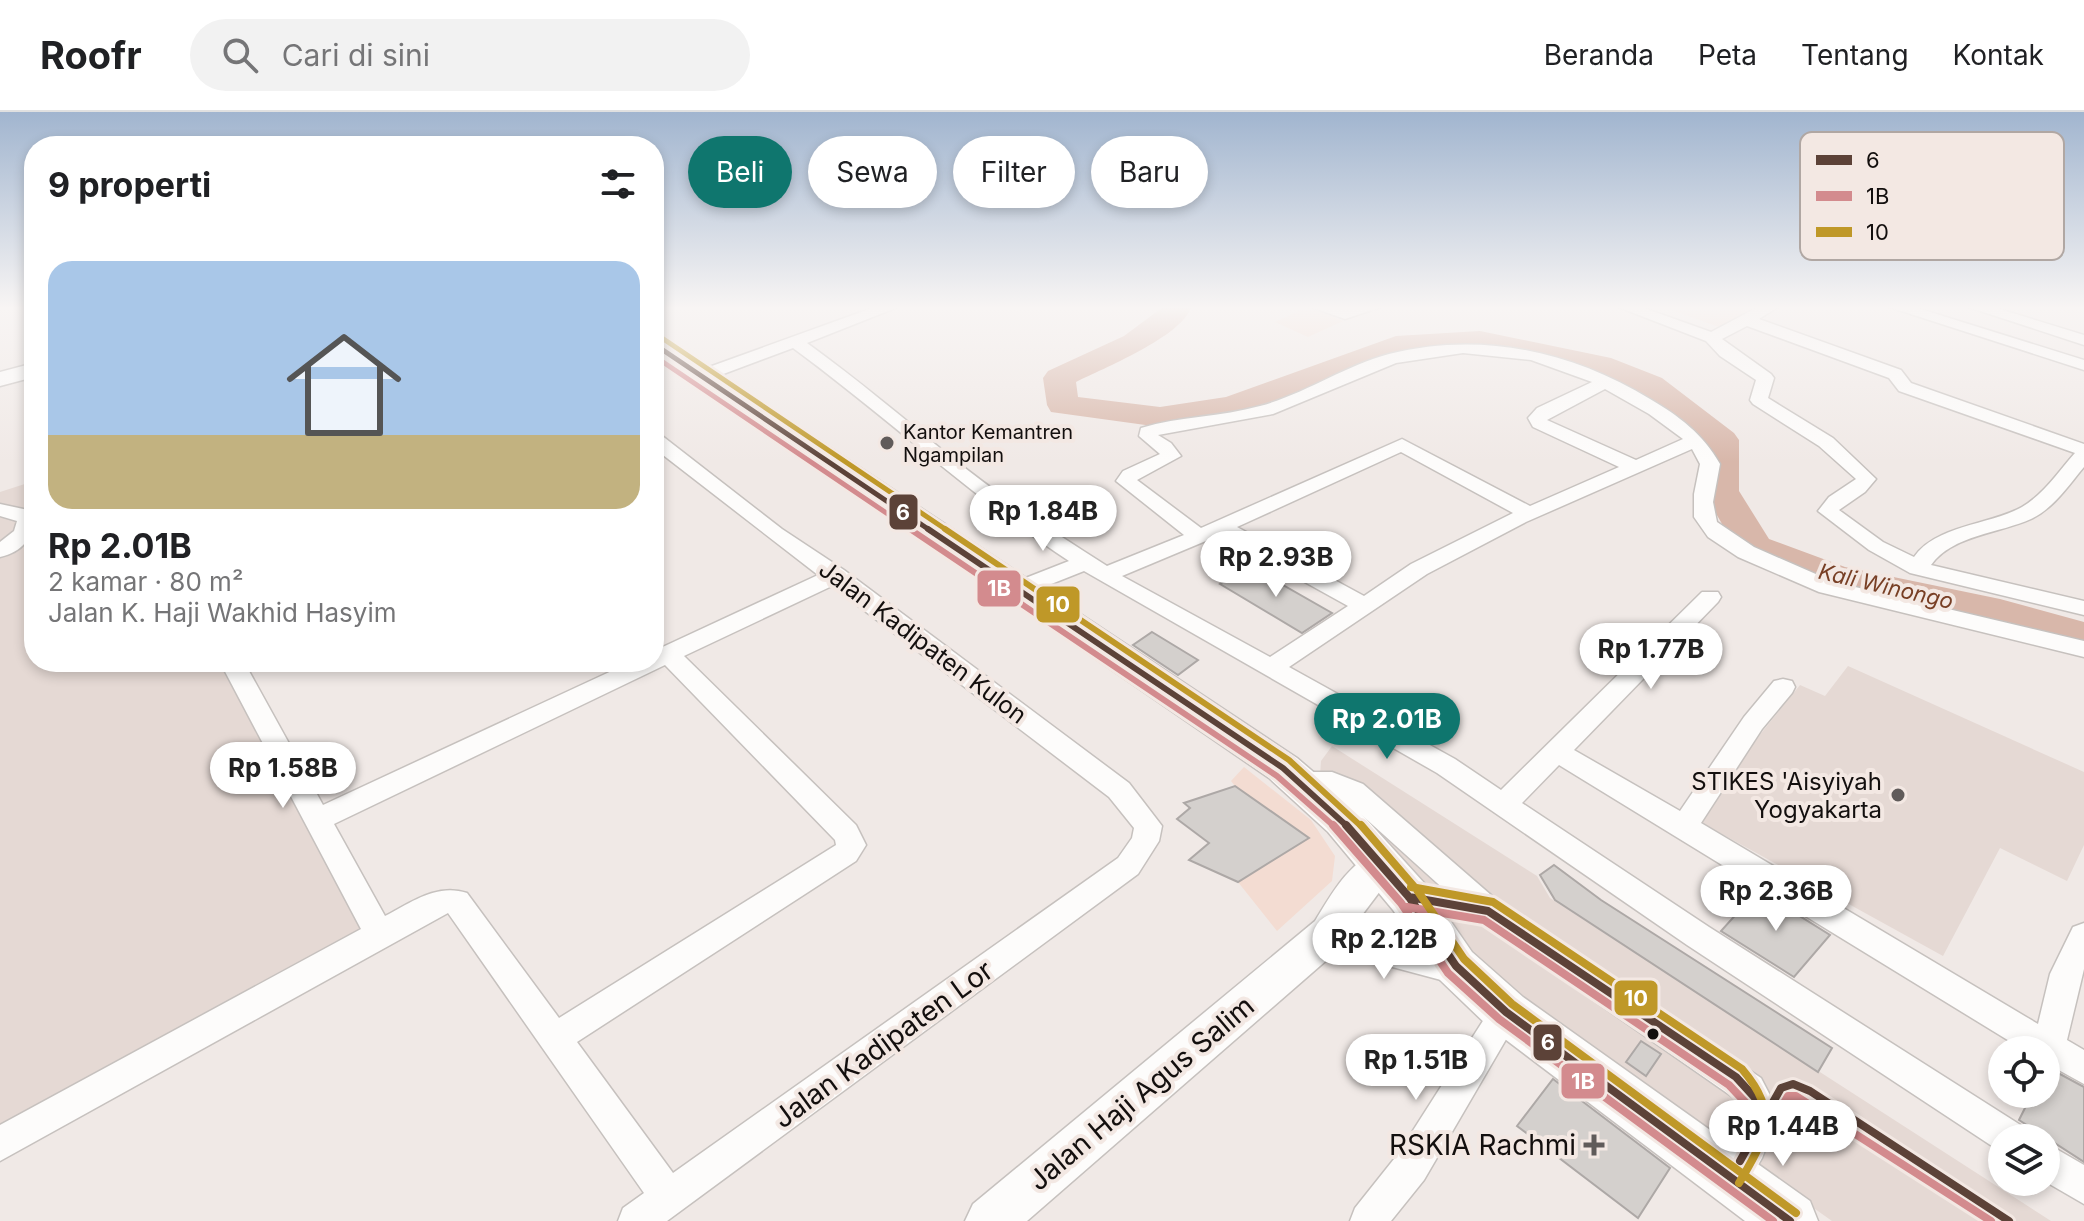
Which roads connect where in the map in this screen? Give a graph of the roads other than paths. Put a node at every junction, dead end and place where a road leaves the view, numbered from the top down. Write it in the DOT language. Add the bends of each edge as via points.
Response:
graph roads {
  1 [pos="678,359"];
  2 [pos="751,359"];
  3 [pos="818,359"];
  4 [pos="1393,359"];
  5 [pos="1548,359"];
  6 [pos="1736,359"];
  7 [pos="1853,359"];
  8 [pos="2064,359"];
  9 [pos="2084,365"];
  10 [pos="24,373"];
  11 [pos="704,375"];
  12 [pos="0,379"];
  13 [pos="1607,381"];
  14 [pos="1694,441"];
  15 [pos="664,447"];
  16 [pos="2081,462"];
  17 [pos="1636,467"];
  18 [pos="0,510"];
  19 [pos="1530,514"];
  20 [pos="24,515"];
  21 [pos="1221,527"];
  22 [pos="24,532"];
  23 [pos="1199,536"];
  24 [pos="0,551"];
  25 [pos="1918,568"];
  26 [pos="1095,569"];
  27 [pos="836,575"];
  28 [pos="1018,589"];
  29 [pos="1710,597"];
  30 [pos="1366,606"];
  31 [pos="2084,608"];
  32 [pos="2084,649"];
  33 [pos="669,655"];
  34 [pos="664,657"];
  35 [pos="1272,667"];
  36 [pos="237,672"];
  37 [pos="633,672"];
  38 [pos="1783,687"];
  39 [pos="1559,753"];
  40 [pos="1300,782"];
  41 [pos="1504,804"];
  42 [pos="318,820"];
  43 [pos="1685,825"];
  44 [pos="1128,866"];
  45 [pos="1395,881"];
  46 [pos="1488,911"];
  47 [pos="1329,933"];
  48 [pos="379,934"];
  49 [pos="2084,936"];
  50 [pos="1456,966"];
  51 [pos="1506,1012"];
  52 [pos="2029,1036"];
  53 [pos="2052,1036"];
  54 [pos="556,1038"];
  55 [pos="2060,1054"];
  56 [pos="2084,1068"];
  57 [pos="1988,1124"];
  58 [pos="0,1144"];
  59 [pos="2060,1170"];
  60 [pos="1730,1178"];
  61 [pos="2084,1186"];
  62 [pos="669,1198"];
  63 [pos="636,1221"];
  64 [pos="990,1221"];
  65 [pos="1368,1221"];
  66 [pos="1790,1221"];
  1 -- 11 [label="main road"];
  2 -- 11 [label="street"];
  3 -- 26 [label="street" via="1013,515"];
  4 -- 23 [label="street" via="1262,411 1148,432 1170,459 1126,481"];
  5 -- 13 [label="street"];
  6 -- 25 [label="street" via="1765,378 1758,397 1762,403 1826,442 1866,479 1829,508 1830,515"];
  7 -- 16 [label="street" via="1895,374 1905,387"];
  8 -- 9 [label="street"];
  10 -- 12 [label="street"];
  11 -- 28 [label="main road"];
  13 -- 14 [label="street" via="1670,419"];
  13 -- 17 [label="street" via="1537,418"];
  14 -- 17 [label="street"];
  14 -- 32 [label="street" via="1710,464 1705,520 1754,556 1810,581"];
  15 -- 27 [label="street, Jalan Kadipaten Kulon"];
  16 -- 25 [label="street" via="2039,506 1934,549"];
  17 -- 19 [label="street"];
  18 -- 20 [label="street"];
  19 -- 21 [label="street" via="1402,445"];
  19 -- 30 [label="street" via="1419,569"];
  21 -- 23 [label="street"];
  21 -- 30 [label="street"];
  22 -- 24 [label="street"];
  23 -- 26 [label="street"];
  25 -- 31 [label="street"];
  26 -- 28 [label="street"];
  26 -- 35 [label="street"];
  27 -- 33 [label="street"];
  27 -- 44 [label="street, Jalan Kadipaten Kulon" via="1119,790 1148,826 1145,841"];
  28 -- 40 [label="main road"];
  29 -- 39 [label="street"];
  30 -- 35 [label="street"];
  33 -- 34 [label="street"];
  33 -- 54 [label="street" via="846,833 852,845"];
  35 -- 41 [label="street"];
  36 -- 42 [label="street"];
  37 -- 42 [label="street"];
  38 -- 43 [label="street"];
  39 -- 41 [label="street"];
  39 -- 43 [label="street"];
  40 -- 45 [label="main road" via="1343,821"];
  40 -- 46 [label="street" via="1332,782 1353,791"];
  41 -- 57 [label="street"];
  42 -- 48 [label="street"];
  43 -- 52 [label="street"];
  44 -- 62 [label="street, Jalan Kadipaten Lor"];
  45 -- 46 [label="street"];
  45 -- 47 [label="street, Jalan Haji Agus Salim" via="1349,899"];
  45 -- 50 [label="main road"];
  46 -- 60 [label="street" via="1749,1089 1757,1100 1760,1124"];
  47 -- 50 [label="street"];
  47 -- 64 [label="street, Jalan Haji Agus Salim"];
  48 -- 54 [label="street" via="434,904 457,902"];
  48 -- 58 [label="street"];
  49 -- 53 [label="street" via="2066,974"];
  50 -- 51 [label="main road"];
  51 -- 60 [label="main road"];
  51 -- 65 [label="street" via="1411,1167"];
  54 -- 62 [label="street"];
  55 -- 56 [label="street"];
  59 -- 61 [label="street"];
  60 -- 66 [label="main road"];
  62 -- 63 [label="street, Jalan Kadipaten Lor"];
}
